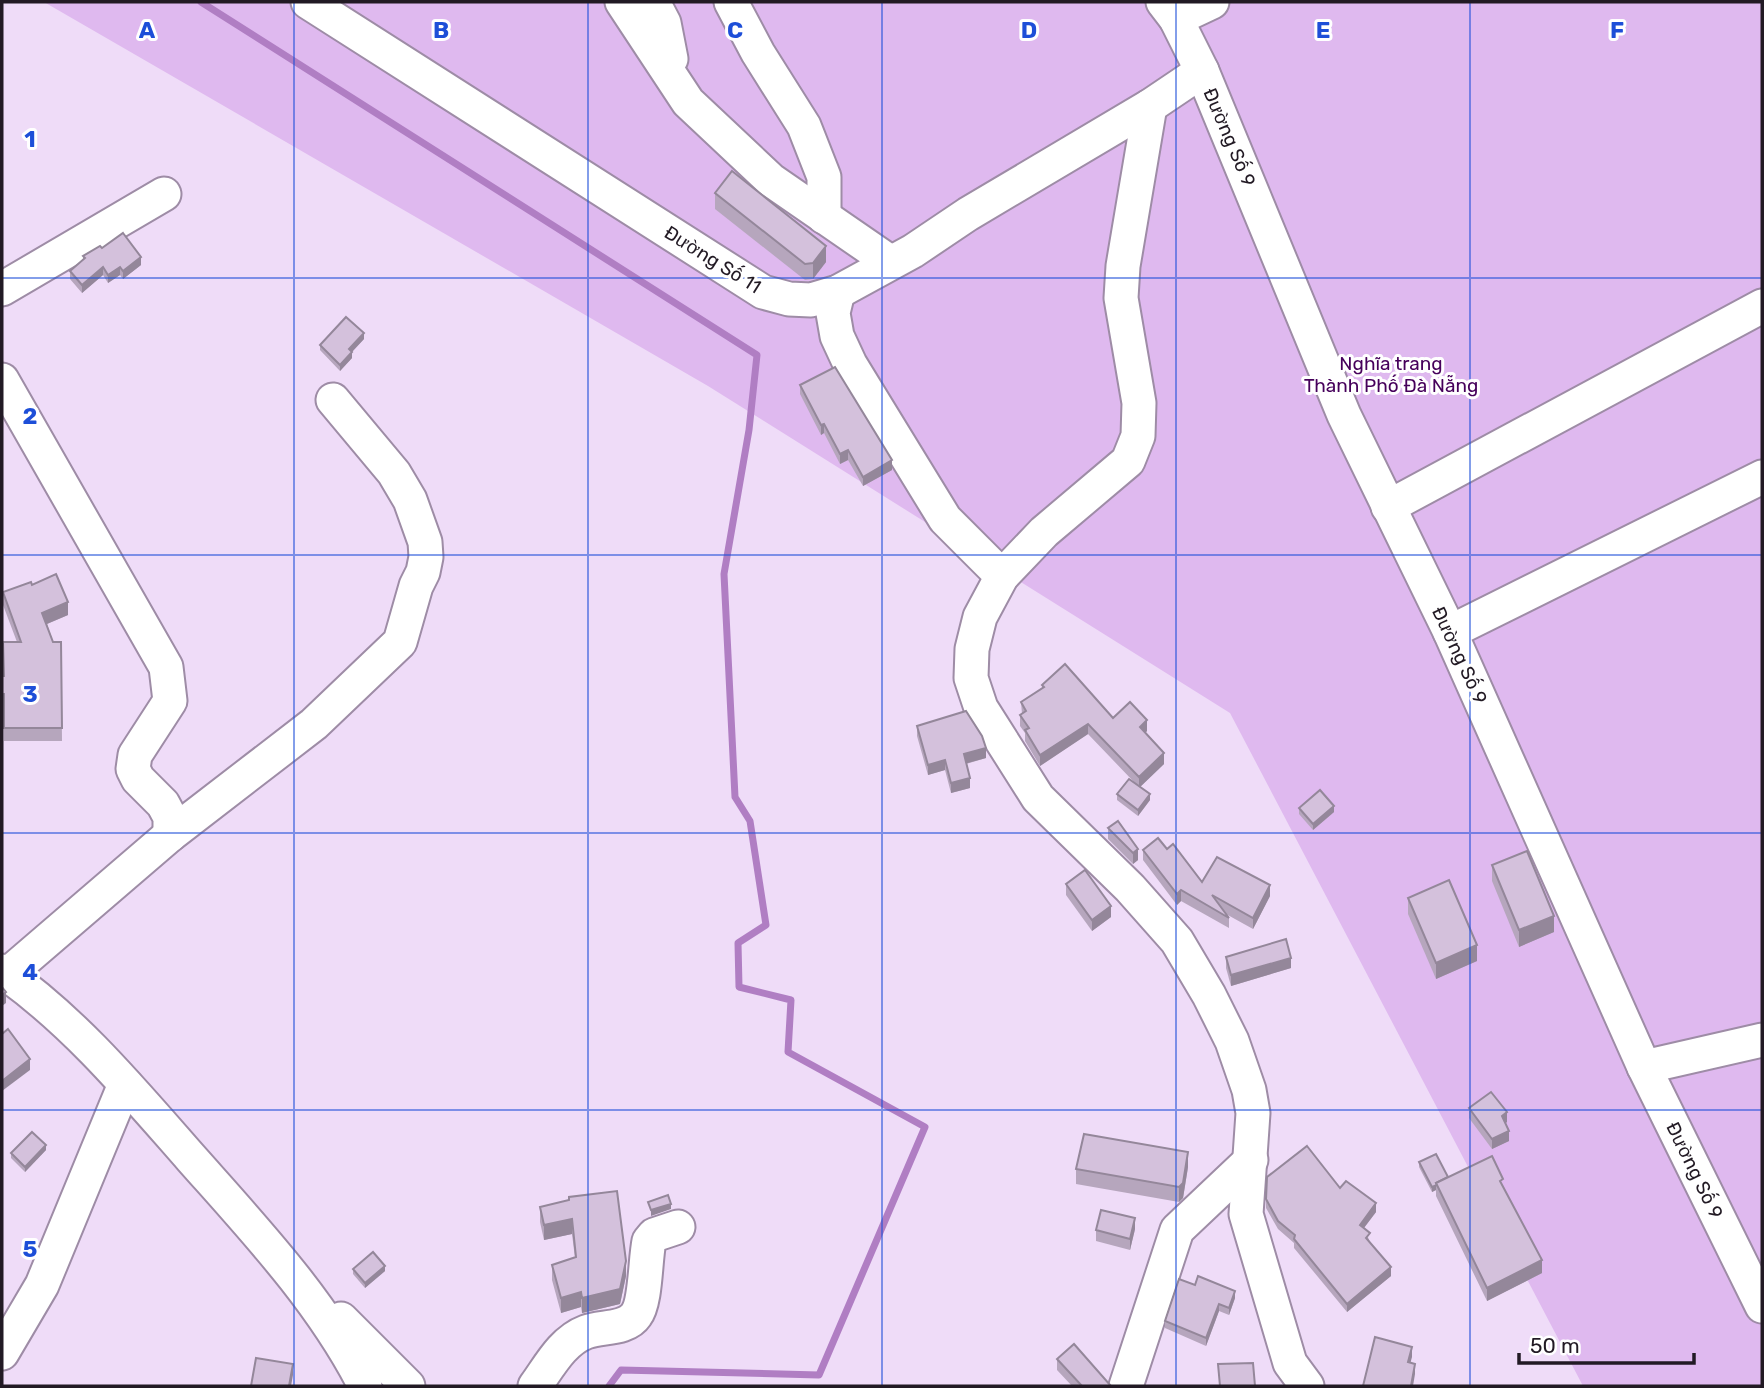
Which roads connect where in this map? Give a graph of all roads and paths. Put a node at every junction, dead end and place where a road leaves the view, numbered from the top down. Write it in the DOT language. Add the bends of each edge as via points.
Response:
graph roads {
  1 [pos="309,2"];
  2 [pos="622,2"];
  3 [pos="653,2"];
  4 [pos="731,2"];
  5 [pos="1212,2"];
  6 [pos="1169,10"];
  7 [pos="1202,71"];
  8 [pos="676,83"];
  9 [pos="1150,106"];
  10 [pos="164,194"];
  11 [pos="824,217"];
  12 [pos="890,262"];
  13 [pos="2,289"];
  14 [pos="838,292"];
  15 [pos="1762,306"];
  16 [pos="2,380"];
  17 [pos="333,400"];
  18 [pos="1762,477"];
  19 [pos="1388,507"];
  20 [pos="1002,576"];
  21 [pos="1450,632"];
  22 [pos="170,835"];
  23 [pos="5,973"];
  24 [pos="1762,1040"];
  25 [pos="1644,1067"];
  26 [pos="125,1084"];
  27 [pos="1251,1160"];
  28 [pos="678,1227"];
  29 [pos="278,1255"];
  30 [pos="1762,1306"];
  31 [pos="2,1353"];
  32 [pos="365,1386"];
  33 [pos="408,1386"];
  34 [pos="535,1386"];
  35 [pos="1126,1386"];
  36 [pos="1307,1386"];
  1 -- 14 [label="street, Đường Số 11" via="762,292 811,300"];
  2 -- 8 [label="street"];
  3 -- 8 [label="street" via="664,23"];
  4 -- 11 [label="street" via="804,126 824,177"];
  5 -- 6 [label="street"];
  6 -- 7 [label="street, Đường Số 9"];
  7 -- 9 [label="street, Đường Số 11"];
  7 -- 19 [label="street, Đường Số 9" via="1344,415"];
  8 -- 11 [label="street" via="688,102 771,180"];
  9 -- 12 [label="street, Đường Số 11"];
  9 -- 20 [label="street" via="1121,298 1139,402 1138,436 1128,461 1044,532"];
  10 -- 13 [label="street"];
  11 -- 12 [label="street"];
  12 -- 14 [label="street, Đường Số 11"];
  14 -- 20 [label="street" via="833,313 850,364 945,519"];
  15 -- 19 [label="street"];
  16 -- 22 [label="street" via="166,667 170,701 135,755 133,769 163,804 170,817"];
  17 -- 22 [label="street" via="394,473 410,500 425,542 423,572 400,642 314,724"];
  18 -- 21 [label="street"];
  19 -- 21 [label="street, Đường Số 9"];
  20 -- 27 [label="street" via="980,617 972,649 971,678 981,708 1038,798 1177,941 1232,1041 1249,1090"];
  21 -- 25 [label="street, Đường Số 9"];
  22 -- 23 [label="street"];
  23 -- 26 [label="street" via="57,1015"];
  24 -- 25 [label="street"];
  25 -- 30 [label="street, Đường Số 9"];
  26 -- 29 [label="street"];
  26 -- 31 [label="street" via="42,1285"];
  27 -- 35 [label="street" via="1177,1230"];
  27 -- 36 [label="street" via="1246,1214 1290,1363"];
  28 -- 34 [label="street" via="654,1234 649,1241 636,1317 576,1337"];
  29 -- 32 [label="street" via="350,1357"];
  29 -- 33 [label="street"];
}
